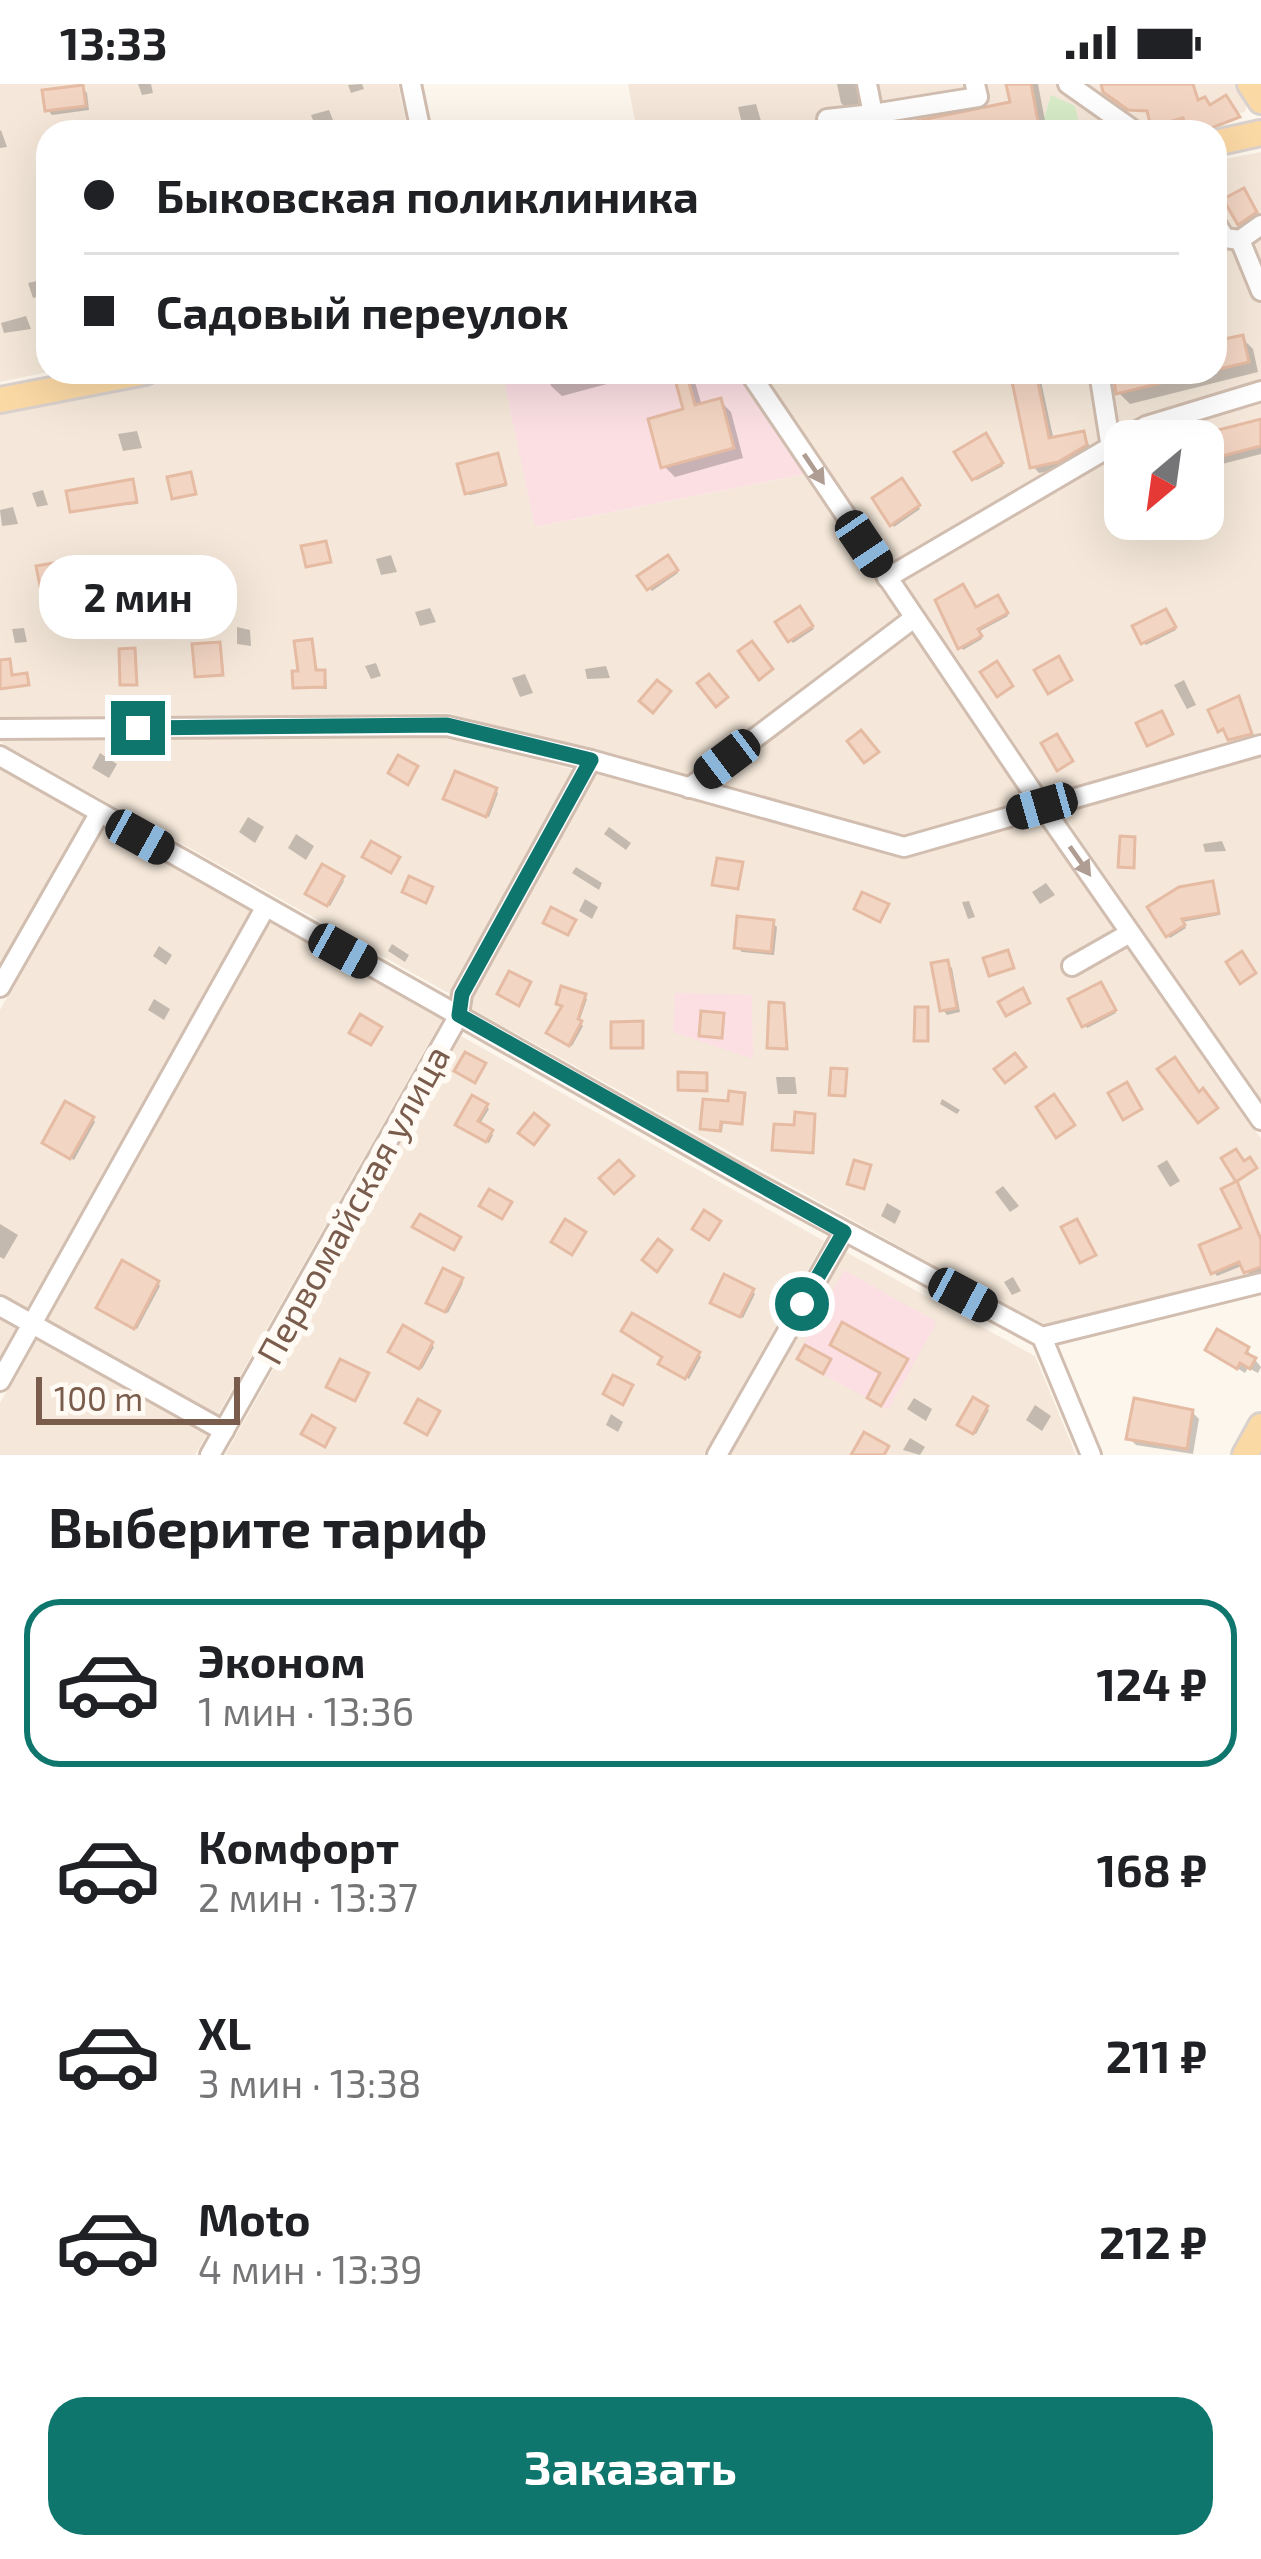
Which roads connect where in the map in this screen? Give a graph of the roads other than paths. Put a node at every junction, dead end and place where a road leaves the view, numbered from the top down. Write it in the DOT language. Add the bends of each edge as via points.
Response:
graph roads {
  1 [pos="411,84"];
  2 [pos="867,84"];
  3 [pos="976,84"];
  4 [pos="1068,84"];
  5 [pos="1250,84"];
  6 [pos="1261,101"];
  7 [pos="873,114"];
  8 [pos="418,120"];
  9 [pos="826,120"];
  10 [pos="1119,120"];
  11 [pos="1261,133"];
  12 [pos="1227,140"];
  13 [pos="1261,225"];
  14 [pos="1227,238"];
  15 [pos="1240,240"];
  16 [pos="1261,291"];
  17 [pos="83,384"];
  18 [pos="757,384"];
  19 [pos="1101,384"];
  20 [pos="1261,391"];
  21 [pos="0,400"];
  22 [pos="1107,420"];
  23 [pos="1166,420"];
  24 [pos="1104,452"];
  25 [pos="887,578"];
  26 [pos="914,618"];
  27 [pos="0,729"];
  28 [pos="1261,745"];
  29 [pos="0,756"];
  30 [pos="591,760"];
  31 [pos="689,788"];
  32 [pos="1042,806"];
  33 [pos="99,814"];
  34 [pos="265,908"];
  35 [pos="1130,933"];
  36 [pos="1072,966"];
  37 [pos="0,987"];
  38 [pos="459,1015"];
  39 [pos="1261,1120"];
  40 [pos="844,1232"];
  41 [pos="1261,1283"];
  42 [pos="0,1306"];
  43 [pos="32,1325"];
  44 [pos="1042,1336"];
  45 [pos="0,1381"];
  46 [pos="1261,1426"];
  47 [pos="224,1431"];
  48 [pos="210,1455"];
  49 [pos="716,1455"];
  50 [pos="1091,1455"];
  51 [pos="1245,1455"];
  1 -- 8 [label="street"];
  2 -- 7 [label="street"];
  3 -- 7 [label="street" via="978,97"];
  4 -- 10 [label="street"];
  5 -- 6 [label="main road"];
  7 -- 9 [label="street"];
  11 -- 12 [label="main road"];
  13 -- 15 [label="street"];
  14 -- 15 [label="street"];
  15 -- 16 [label="street"];
  17 -- 21 [label="main road"];
  18 -- 25 [label="street, one-way"];
  19 -- 22 [label="street"];
  20 -- 23 [label="street"];
  24 -- 25 [label="street"];
  25 -- 26 [label="street"];
  26 -- 31 [label="street"];
  26 -- 32 [label="street"];
  27 -- 30 [label="street" via="447,725"];
  28 -- 32 [label="street"];
  29 -- 33 [label="street"];
  30 -- 31 [label="street"];
  30 -- 38 [label="street, Первомайская улица" via="462,994"];
  31 -- 32 [label="street" via="904,847"];
  32 -- 35 [label="street, one-way"];
  33 -- 34 [label="street"];
  33 -- 37 [label="street"];
  34 -- 38 [label="street"];
  34 -- 43 [label="street"];
  35 -- 36 [label="street"];
  35 -- 39 [label="street"];
  38 -- 40 [label="street"];
  38 -- 47 [label="street, Первомайская улица"];
  40 -- 44 [label="street"];
  40 -- 49 [label="street"];
  41 -- 44 [label="street"];
  42 -- 43 [label="street"];
  43 -- 45 [label="street"];
  43 -- 47 [label="street"];
  44 -- 50 [label="street"];
  46 -- 51 [label="main road"];
  47 -- 48 [label="street, Первомайская улица"];
}
